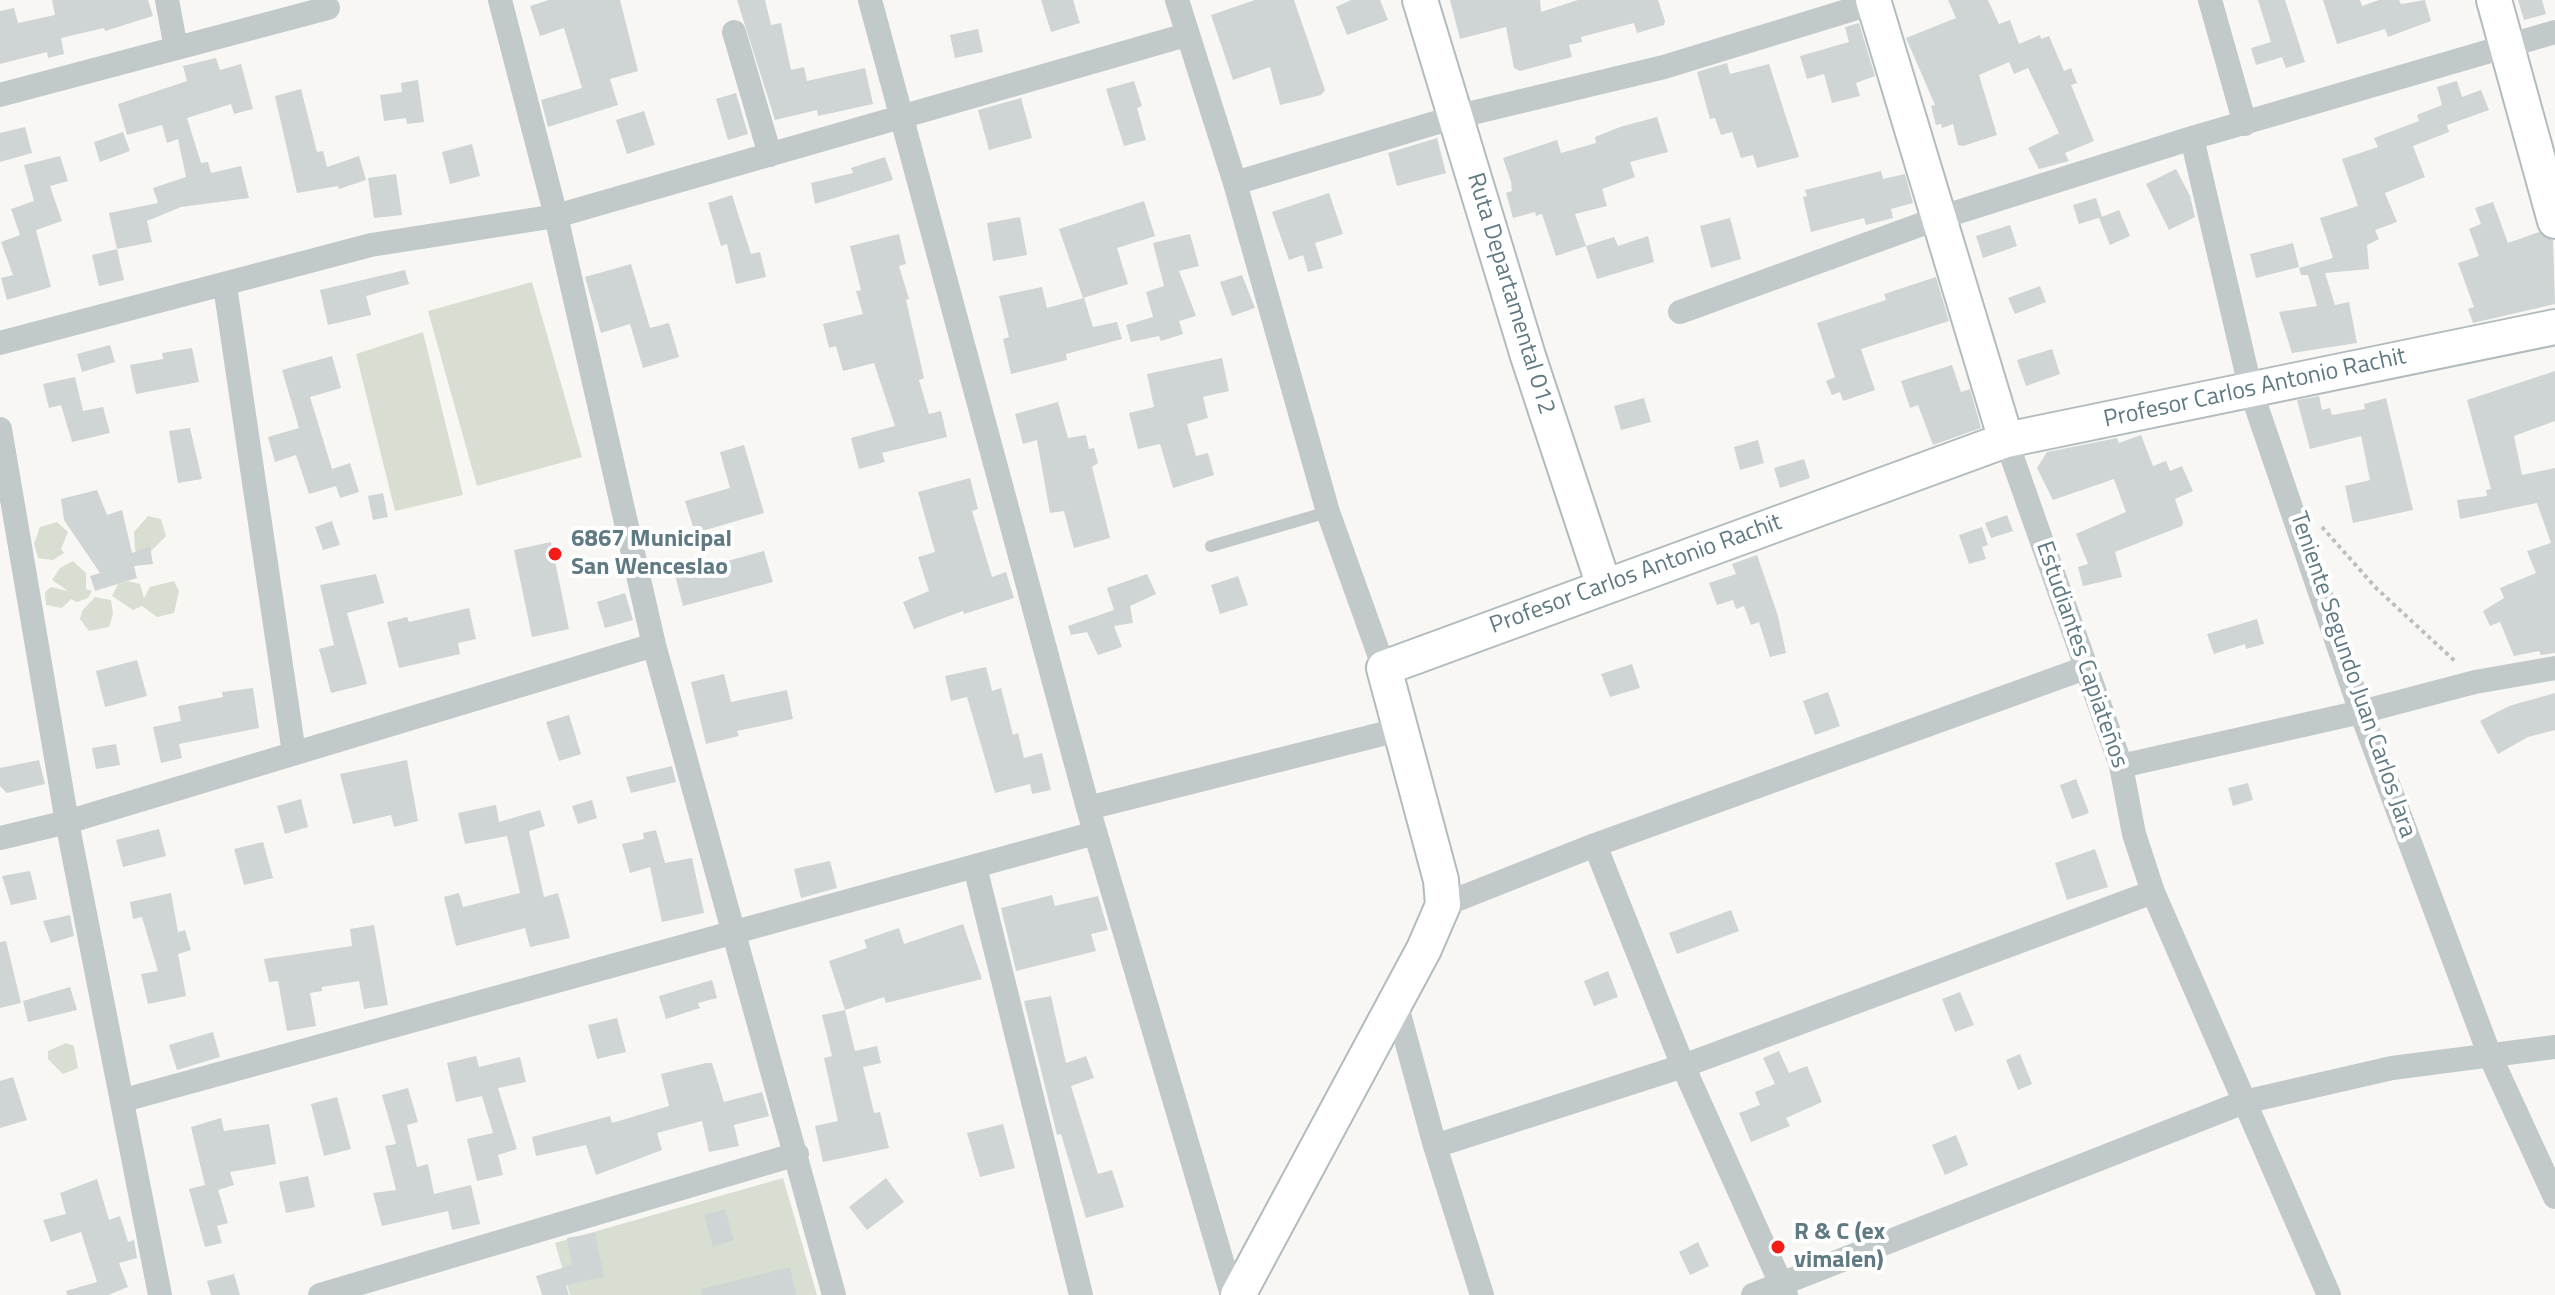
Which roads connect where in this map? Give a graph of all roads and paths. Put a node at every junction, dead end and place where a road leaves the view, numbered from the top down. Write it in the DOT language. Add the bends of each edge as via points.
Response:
graph roads {
  1 [pos="167,0"];
  2 [pos="500,0"];
  3 [pos="870,0"];
  4 [pos="1177,0"];
  5 [pos="1420,0"];
  6 [pos="2210,0"];
  7 [pos="2494,0"];
  8 [pos="1873,2"];
  9 [pos="328,8"];
  10 [pos="734,32"];
  11 [pos="2555,32"];
  12 [pos="1186,35"];
  13 [pos="2508,46"];
  14 [pos="176,48"];
  15 [pos="0,95"];
  16 [pos="1455,117"];
  17 [pos="901,118"];
  18 [pos="2245,124"];
  19 [pos="2192,138"];
  20 [pos="770,155"];
  21 [pos="1235,183"];
  22 [pos="556,216"];
  23 [pos="1939,218"];
  24 [pos="2555,221"];
  25 [pos="225,286"];
  26 [pos="1680,312"];
  27 [pos="2555,327"];
  28 [pos="0,343"];
  29 [pos="2251,391"];
  30 [pos="0,429"];
  31 [pos="2006,440"];
  32 [pos="1328,512"];
  33 [pos="2321,526"];
  34 [pos="1211,546"];
  35 [pos="1604,586"];
  36 [pos="654,645"];
  37 [pos="2088,667"];
  38 [pos="1384,668"];
  39 [pos="2555,668"];
  40 [pos="2475,682"];
  41 [pos="2361,712"];
  42 [pos="1402,729"];
  43 [pos="294,753"];
  44 [pos="2121,766"];
  45 [pos="1088,808"];
  46 [pos="67,822"];
  47 [pos="1095,833"];
  48 [pos="0,838"];
  49 [pos="1595,845"];
  50 [pos="975,867"];
  51 [pos="2153,892"];
  52 [pos="1443,905"];
  53 [pos="735,933"];
  54 [pos="1396,1003"];
  55 [pos="2555,1047"];
  56 [pos="2490,1056"];
  57 [pos="1683,1066"];
  58 [pos="124,1100"];
  59 [pos="2244,1102"];
  60 [pos="1435,1146"];
  61 [pos="797,1154"];
  62 [pos="2555,1197"];
  63 [pos="1784,1290"];
  64 [pos="160,1295"];
  65 [pos="320,1295"];
  66 [pos="834,1295"];
  67 [pos="1081,1295"];
  68 [pos="1232,1295"];
  69 [pos="1238,1295"];
  70 [pos="1482,1295"];
  71 [pos="1753,1295"];
  72 [pos="2329,1295"];
  1 -- 14 [label="street"];
  2 -- 22 [label="street"];
  3 -- 17 [label="street"];
  4 -- 12 [label="street"];
  5 -- 16 [label="street, Ruta Departamental 012"];
  6 -- 18 [label="street"];
  7 -- 13 [label="street"];
  8 -- 16 [label="street" via="1664,67"];
  8 -- 23 [label="street, Estudiantes Capiateños"];
  9 -- 14 [label="street"];
  10 -- 20 [label="street"];
  11 -- 13 [label="street"];
  12 -- 17 [label="street"];
  12 -- 21 [label="street"];
  13 -- 18 [label="street"];
  13 -- 24 [label="street"];
  14 -- 15 [label="street"];
  16 -- 21 [label="street"];
  16 -- 35 [label="street, Ruta Departamental 012"];
  17 -- 20 [label="street"];
  17 -- 45 [label="street"];
  18 -- 19 [label="street"];
  19 -- 23 [label="street"];
  19 -- 29 [label="street, Teniente Segundo Juan Carlos Jara"];
  20 -- 22 [label="street"];
  21 -- 32 [label="street"];
  22 -- 25 [label="street" via="371,245"];
  22 -- 36 [label="street"];
  23 -- 26 [label="street"];
  23 -- 31 [label="street, Estudiantes Capiateños"];
  25 -- 28 [label="street"];
  25 -- 43 [label="street"];
  27 -- 29 [label="street, Profesor Carlos Antonio Rachit"];
  29 -- 31 [label="street, Profesor Carlos Antonio Rachit"];
  29 -- 41 [label="street, Teniente Segundo Juan Carlos Jara"];
  30 -- 46 [label="street"];
  31 -- 35 [label="street, Profesor Carlos Antonio Rachit"];
  31 -- 37 [label="street, Estudiantes Capiateños"];
  32 -- 34 [label="lane"];
  32 -- 38 [label="street"];
  33 -- 40 [label="path" via="2376,588"];
  35 -- 38 [label="street, Profesor Carlos Antonio Rachit"];
  36 -- 43 [label="street"];
  36 -- 53 [label="street"];
  37 -- 44 [label="street, Estudiantes Capiateños"];
  37 -- 49 [label="street"];
  38 -- 42 [label="street"];
  39 -- 40 [label="street"];
  40 -- 41 [label="street"];
  41 -- 44 [label="street"];
  41 -- 56 [label="street, Teniente Segundo Juan Carlos Jara"];
  42 -- 45 [label="street"];
  42 -- 52 [label="street"];
  43 -- 46 [label="street"];
  44 -- 51 [label="street, Estudiantes Capiateños" via="2134,834"];
  45 -- 47 [label="street"];
  46 -- 48 [label="street"];
  46 -- 58 [label="street"];
  47 -- 50 [label="street"];
  47 -- 68 [label="street"];
  49 -- 52 [label="street"];
  49 -- 57 [label="street"];
  50 -- 53 [label="street"];
  50 -- 67 [label="street"];
  51 -- 57 [label="street"];
  51 -- 59 [label="street, Estudiantes Capiateños"];
  52 -- 54 [label="street"];
  53 -- 58 [label="street"];
  53 -- 61 [label="street"];
  54 -- 60 [label="street"];
  54 -- 69 [label="street"];
  55 -- 56 [label="street"];
  56 -- 59 [label="street" via="2392,1068"];
  56 -- 62 [label="street, Teniente Segundo Juan Carlos Jara"];
  57 -- 60 [label="street"];
  57 -- 63 [label="street"];
  58 -- 64 [label="street"];
  59 -- 63 [label="street"];
  59 -- 72 [label="street, Estudiantes Capiateños"];
  60 -- 70 [label="street"];
  61 -- 65 [label="street"];
  61 -- 66 [label="street"];
  63 -- 71 [label="street"];
}
